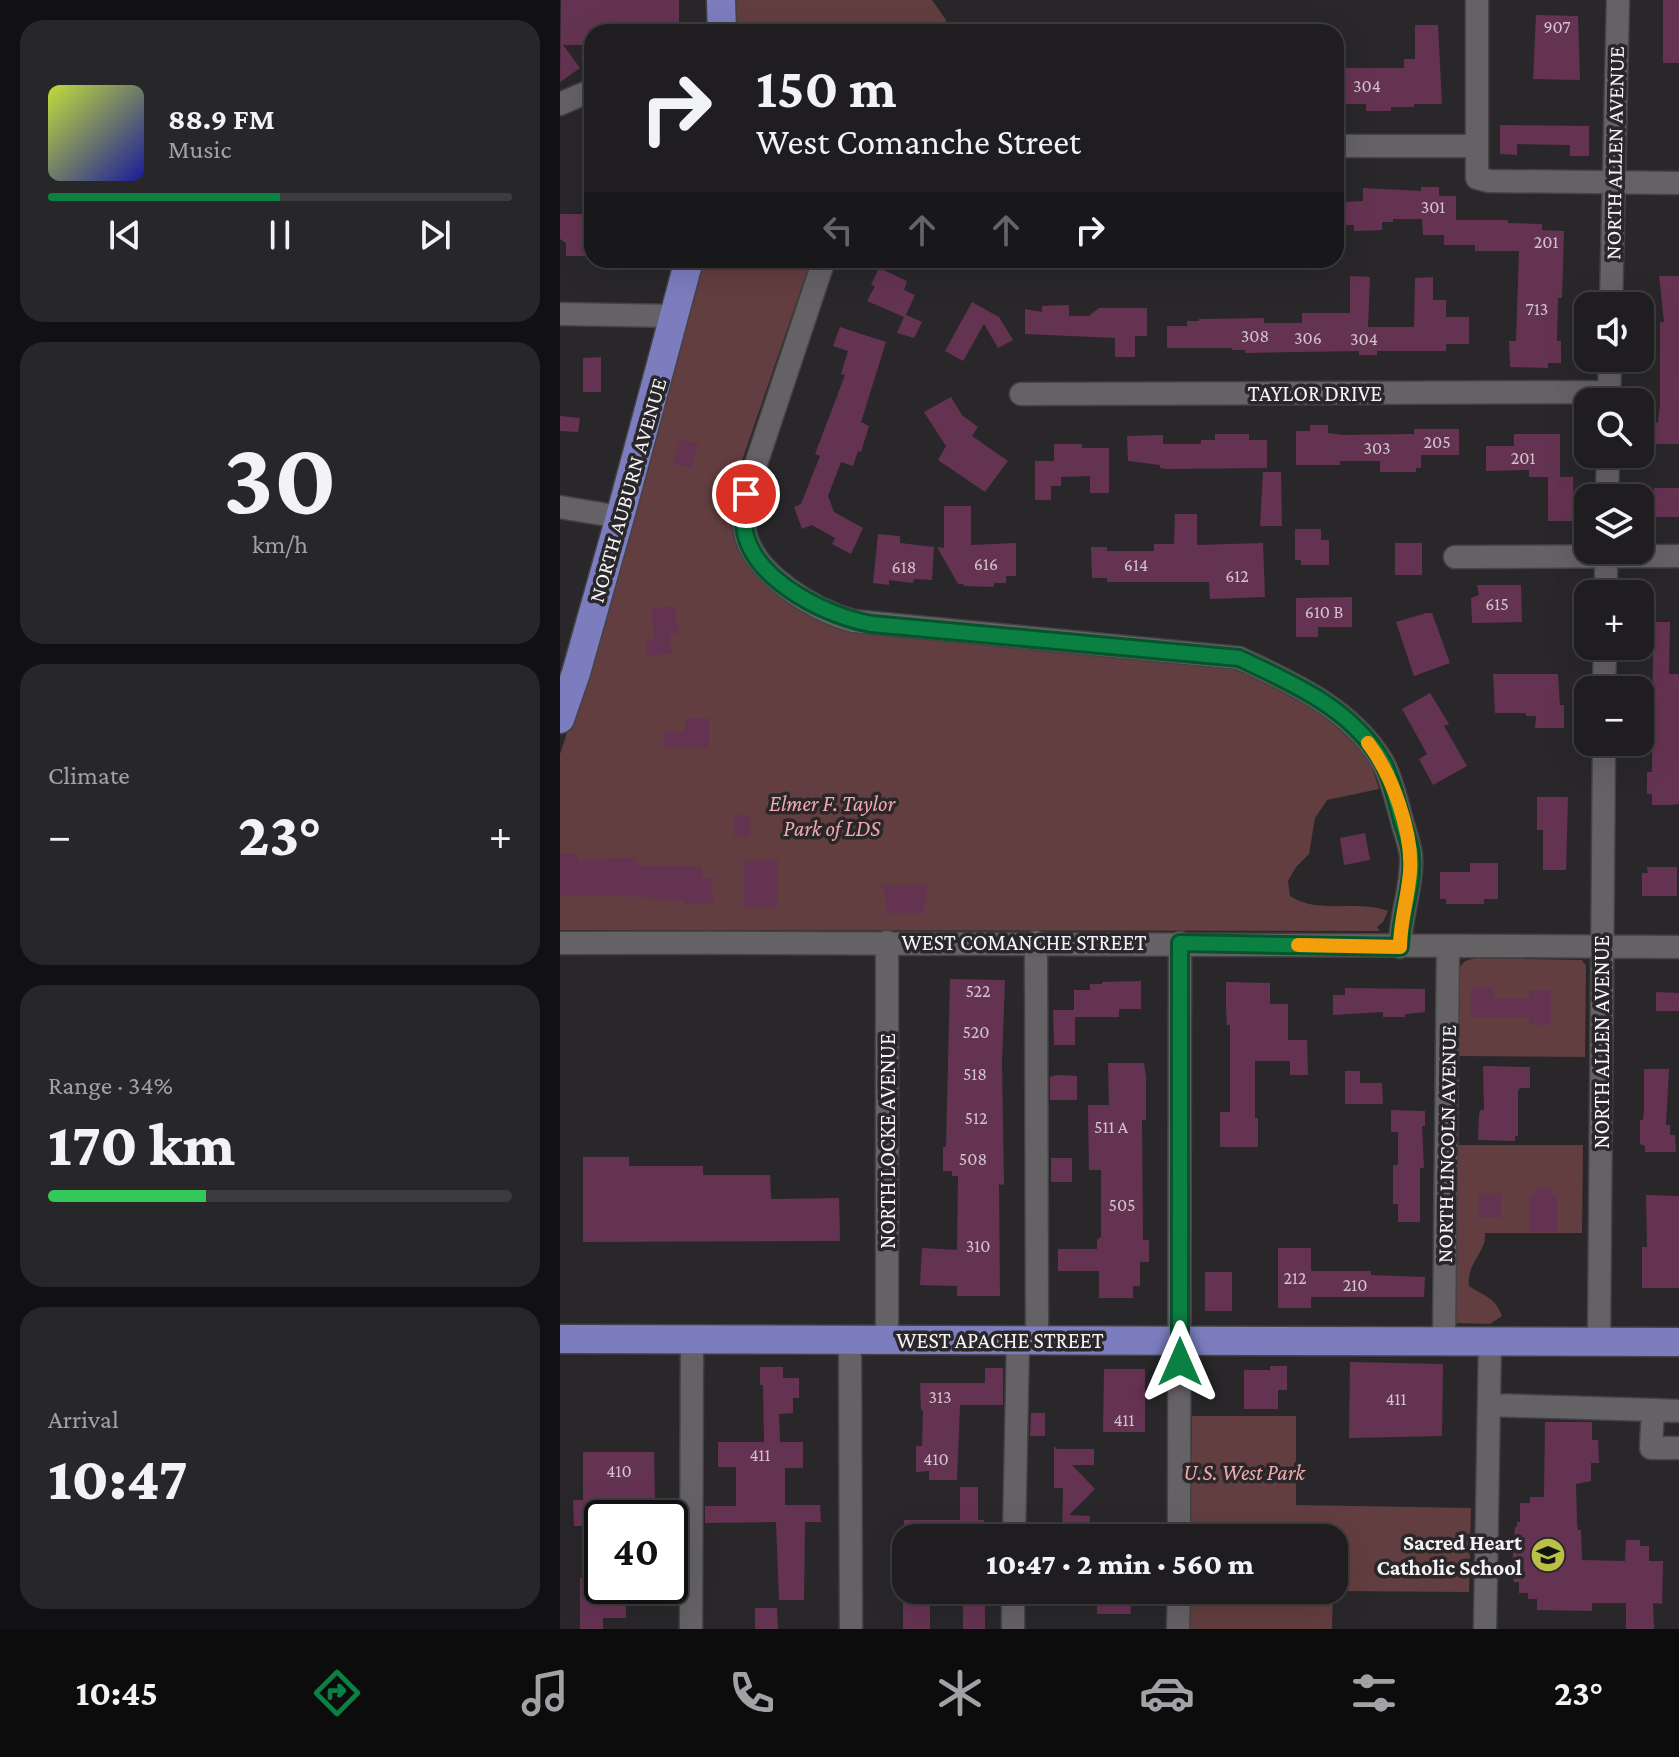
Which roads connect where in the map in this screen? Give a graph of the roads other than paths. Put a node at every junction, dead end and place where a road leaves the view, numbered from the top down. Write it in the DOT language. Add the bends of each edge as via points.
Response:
graph roads {
  1 [pos="721,0"];
  2 [pos="1477,0"];
  3 [pos="1618,0"];
  4 [pos="722,24"];
  5 [pos="584,94"];
  6 [pos="560,104"];
  7 [pos="1344,146"];
  8 [pos="1476,146"];
  9 [pos="1614,182"];
  10 [pos="1679,183"];
  11 [pos="687,268"];
  12 [pos="821,268"];
  13 [pos="1611,292"];
  14 [pos="560,314"];
  15 [pos="675,316"];
  16 [pos="1021,394"];
  17 [pos="1574,397"];
  18 [pos="560,507"];
  19 [pos="620,517"];
  20 [pos="1574,555"];
  21 [pos="1654,555"];
  22 [pos="1679,556"];
  23 [pos="1455,557"];
  24 [pos="560,719"];
  25 [pos="1604,756"];
  26 [pos="887,942"];
  27 [pos="1036,942"];
  28 [pos="560,943"];
  29 [pos="1180,943"];
  30 [pos="1400,947"];
  31 [pos="1448,947"];
  32 [pos="1601,947"];
  33 [pos="1679,947"];
  34 [pos="560,1339"];
  35 [pos="692,1339"];
  36 [pos="850,1340"];
  37 [pos="887,1340"];
  38 [pos="1027,1340"];
  39 [pos="1180,1341"];
  40 [pos="1444,1341"];
  41 [pos="1490,1341"];
  42 [pos="1599,1342"];
  43 [pos="1679,1342"];
  44 [pos="1489,1405"];
  45 [pos="1653,1410"];
  46 [pos="1679,1411"];
  47 [pos="1679,1448"];
  48 [pos="1015,1524"];
  49 [pos="1179,1524"];
  50 [pos="1013,1604"];
  51 [pos="1179,1604"];
  52 [pos="691,1629"];
  53 [pos="851,1629"];
  54 [pos="1013,1629"];
  55 [pos="1178,1629"];
  56 [pos="1485,1629"];
  1 -- 4 [label="main road"];
  2 -- 8 [label="street"];
  3 -- 9 [label="street, NORTH ALLEN AVENUE"];
  5 -- 6 [label="street"];
  7 -- 8 [label="street"];
  8 -- 9 [label="street" via="1477,178"];
  9 -- 10 [label="street"];
  9 -- 13 [label="street, NORTH ALLEN AVENUE"];
  11 -- 15 [label="main road, NORTH AUBURN AVENUE"];
  12 -- 30 [label="street" via="746,494 745,533 762,568 811,602 853,621 1239,658 1290,682 1348,718 1382,761 1411,854"];
  14 -- 15 [label="street"];
  15 -- 19 [label="main road, NORTH AUBURN AVENUE"];
  16 -- 17 [label="street, TAYLOR DRIVE"];
  18 -- 19 [label="street"];
  19 -- 24 [label="main road, NORTH AUBURN AVENUE"];
  20 -- 23 [label="street"];
  21 -- 22 [label="street"];
  25 -- 32 [label="street, NORTH ALLEN AVENUE"];
  26 -- 27 [label="street, WEST COMANCHE STREET"];
  26 -- 28 [label="street, WEST COMANCHE STREET"];
  26 -- 37 [label="street, NORTH LOCKE AVENUE"];
  27 -- 29 [label="street, WEST COMANCHE STREET"];
  27 -- 38 [label="street"];
  29 -- 30 [label="street, WEST COMANCHE STREET"];
  29 -- 39 [label="street"];
  30 -- 31 [label="street, WEST COMANCHE STREET"];
  31 -- 32 [label="street, WEST COMANCHE STREET"];
  31 -- 40 [label="street, NORTH LINCOLN AVENUE"];
  32 -- 33 [label="street, WEST COMANCHE STREET"];
  32 -- 42 [label="street, NORTH ALLEN AVENUE"];
  34 -- 35 [label="main road, WEST APACHE STREET"];
  35 -- 36 [label="main road, WEST APACHE STREET"];
  35 -- 52 [label="street"];
  36 -- 37 [label="main road, WEST APACHE STREET"];
  36 -- 53 [label="street"];
  37 -- 38 [label="main road, WEST APACHE STREET"];
  38 -- 39 [label="main road, WEST APACHE STREET"];
  38 -- 48 [label="street"];
  39 -- 40 [label="main road, WEST APACHE STREET"];
  39 -- 49 [label="street"];
  40 -- 41 [label="main road, WEST APACHE STREET"];
  41 -- 42 [label="main road, WEST APACHE STREET"];
  41 -- 44 [label="street"];
  42 -- 43 [label="main road, WEST APACHE STREET"];
  44 -- 45 [label="street"];
  44 -- 56 [label="street"];
  45 -- 46 [label="street"];
  45 -- 47 [label="street" via="1651,1448"];
  50 -- 54 [label="street"];
  51 -- 55 [label="street"];
}
